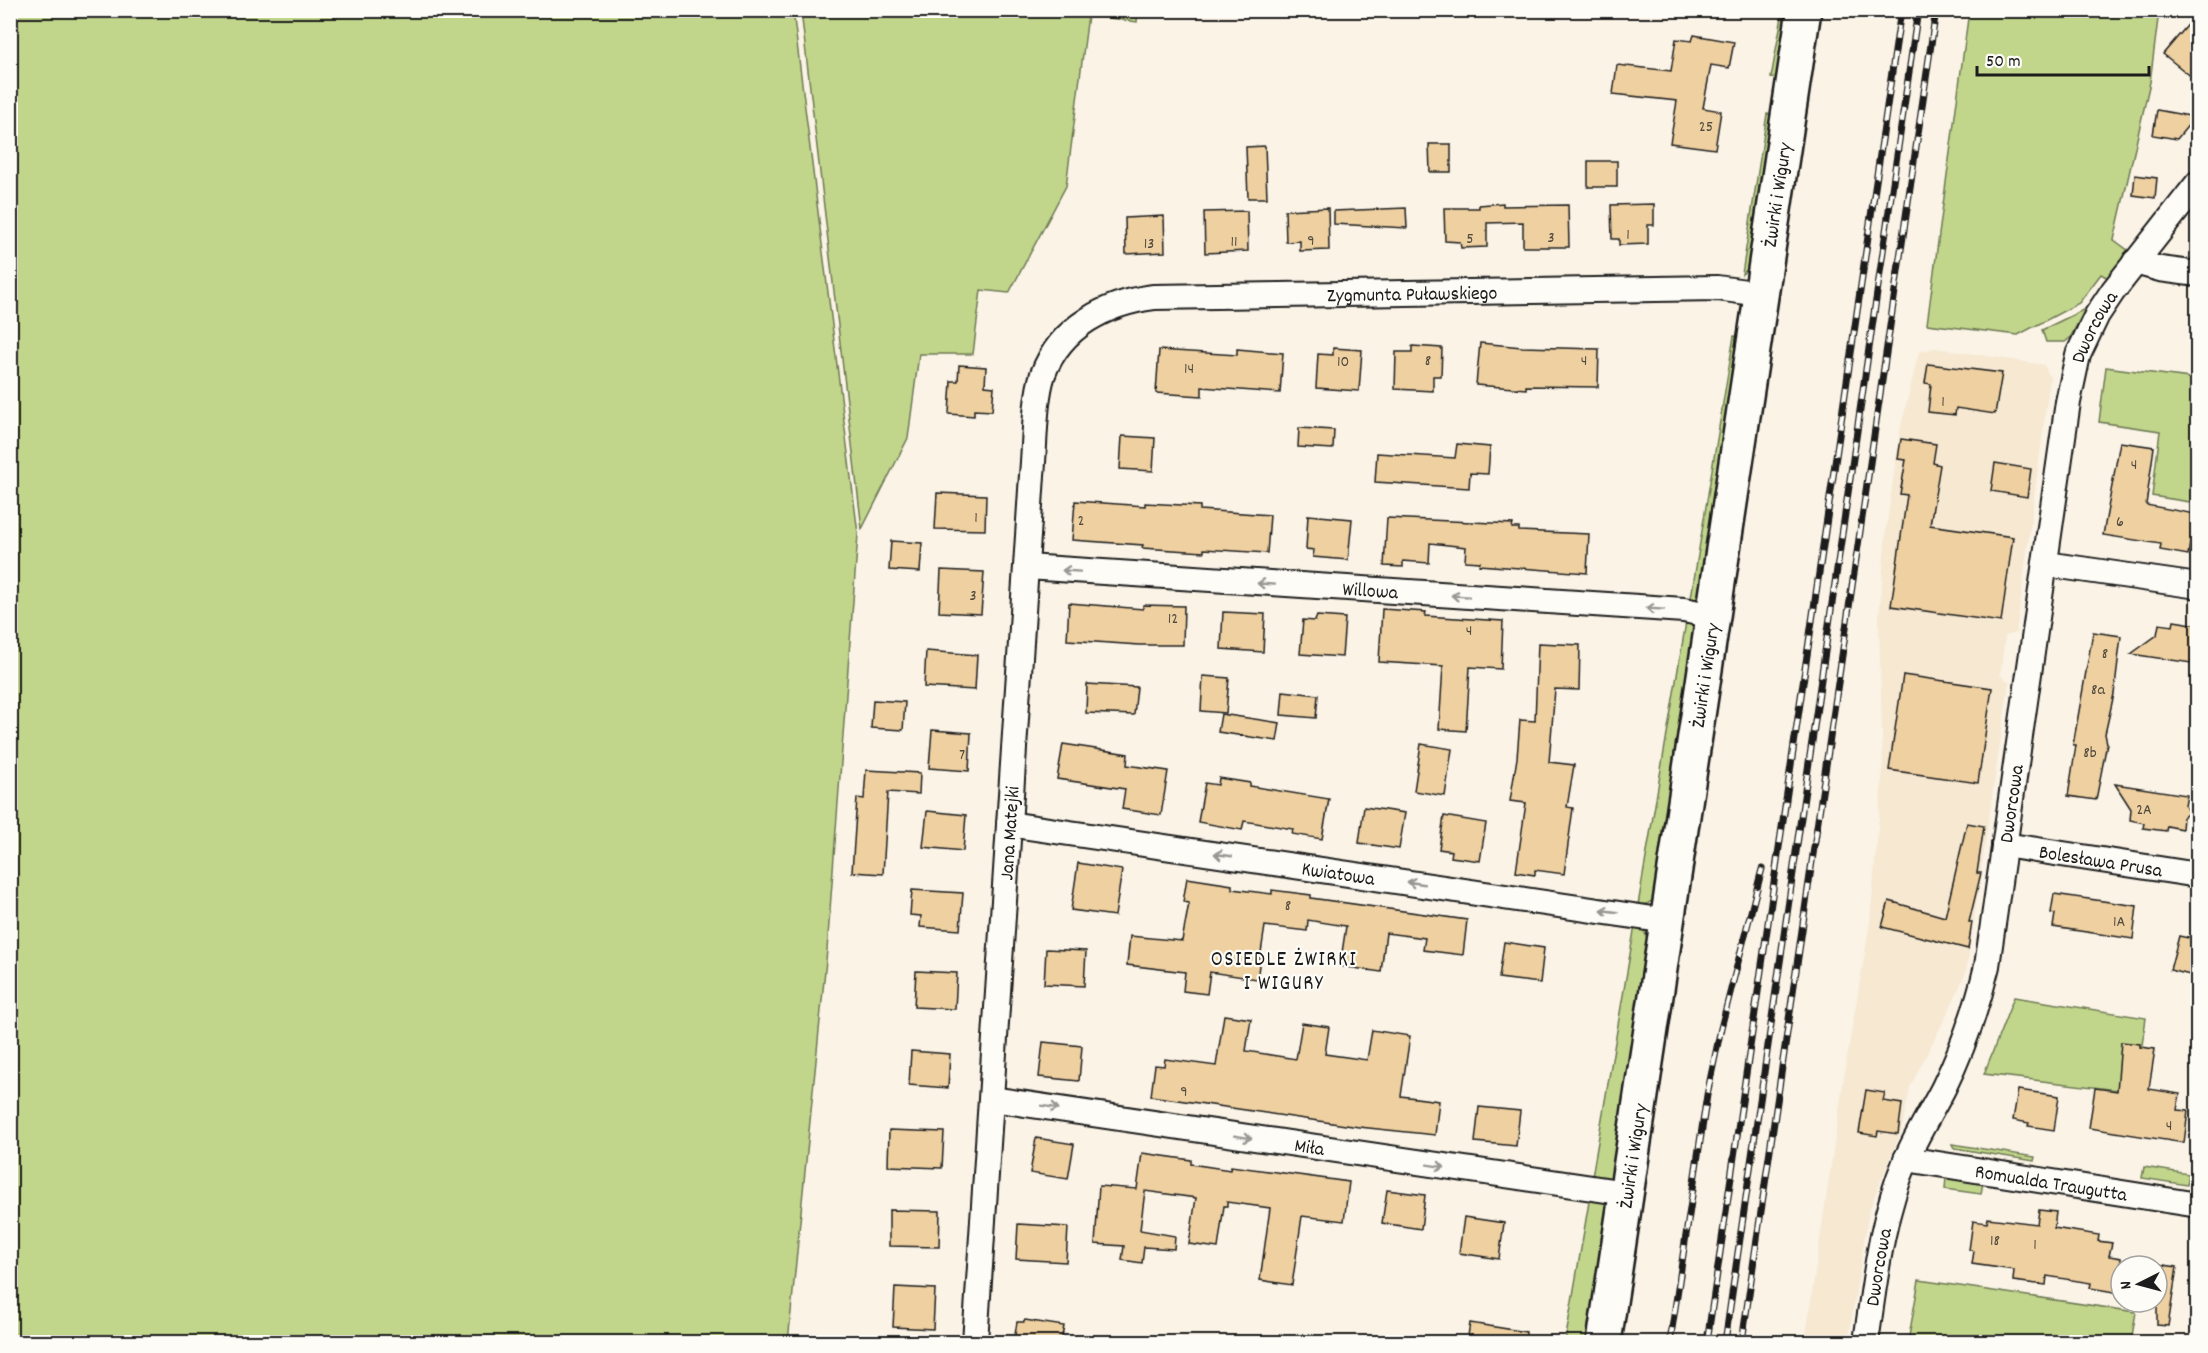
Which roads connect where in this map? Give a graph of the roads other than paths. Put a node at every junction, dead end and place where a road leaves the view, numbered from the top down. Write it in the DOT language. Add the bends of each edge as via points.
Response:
graph roads {
  1 [pos="1804,10"];
  2 [pos="2198,183"];
  3 [pos="2135,262"];
  4 [pos="2198,274"];
  5 [pos="1761,294"];
  6 [pos="1071,333"];
  7 [pos="2046,564"];
  8 [pos="1026,567"];
  9 [pos="2198,586"];
  10 [pos="1713,616"];
  11 [pos="1009,824"];
  12 [pos="2004,845"];
  13 [pos="2198,875"];
  14 [pos="1667,921"];
  15 [pos="992,1099"];
  16 [pos="1906,1159"];
  17 [pos="1626,1193"];
  18 [pos="2198,1205"];
  19 [pos="975,1342"];
  20 [pos="1604,1342"];
  21 [pos="1866,1342"];
  1 -- 5 [label="main road, Żwirki i Wigury"];
  2 -- 3 [label="street, Dworcowa"];
  3 -- 4 [label="street"];
  3 -- 7 [label="street, Dworcowa" via="2097,315 2078,355"];
  5 -- 6 [label="street, Zygmunta Puławskiego" via="1718,288 1154,297 1104,309"];
  5 -- 10 [label="main road, Żwirki i Wigury"];
  6 -- 8 [label="street, Jana Matejki" via="1051,359 1039,393"];
  7 -- 9 [label="street"];
  7 -- 12 [label="street, Dworcowa"];
  10 -- 8 [label="street, Willowa, one-way" via="1684,610"];
  8 -- 11 [label="street, Jana Matejki"];
  10 -- 14 [label="main road, Żwirki i Wigury"];
  14 -- 11 [label="street, Kwiatowa, one-way"];
  11 -- 15 [label="street, Jana Matejki"];
  12 -- 13 [label="street, Bolesława Prusa"];
  12 -- 16 [label="street, Dworcowa" via="1979,1000 1944,1087"];
  14 -- 17 [label="main road, Żwirki i Wigury"];
  15 -- 17 [label="street, Miła, one-way"];
  15 -- 19 [label="street, Jana Matejki"];
  16 -- 18 [label="street, Romualda Traugutta"];
  16 -- 21 [label="street, Dworcowa" via="1884,1224"];
  17 -- 20 [label="main road, Żwirki i Wigury"];
}
